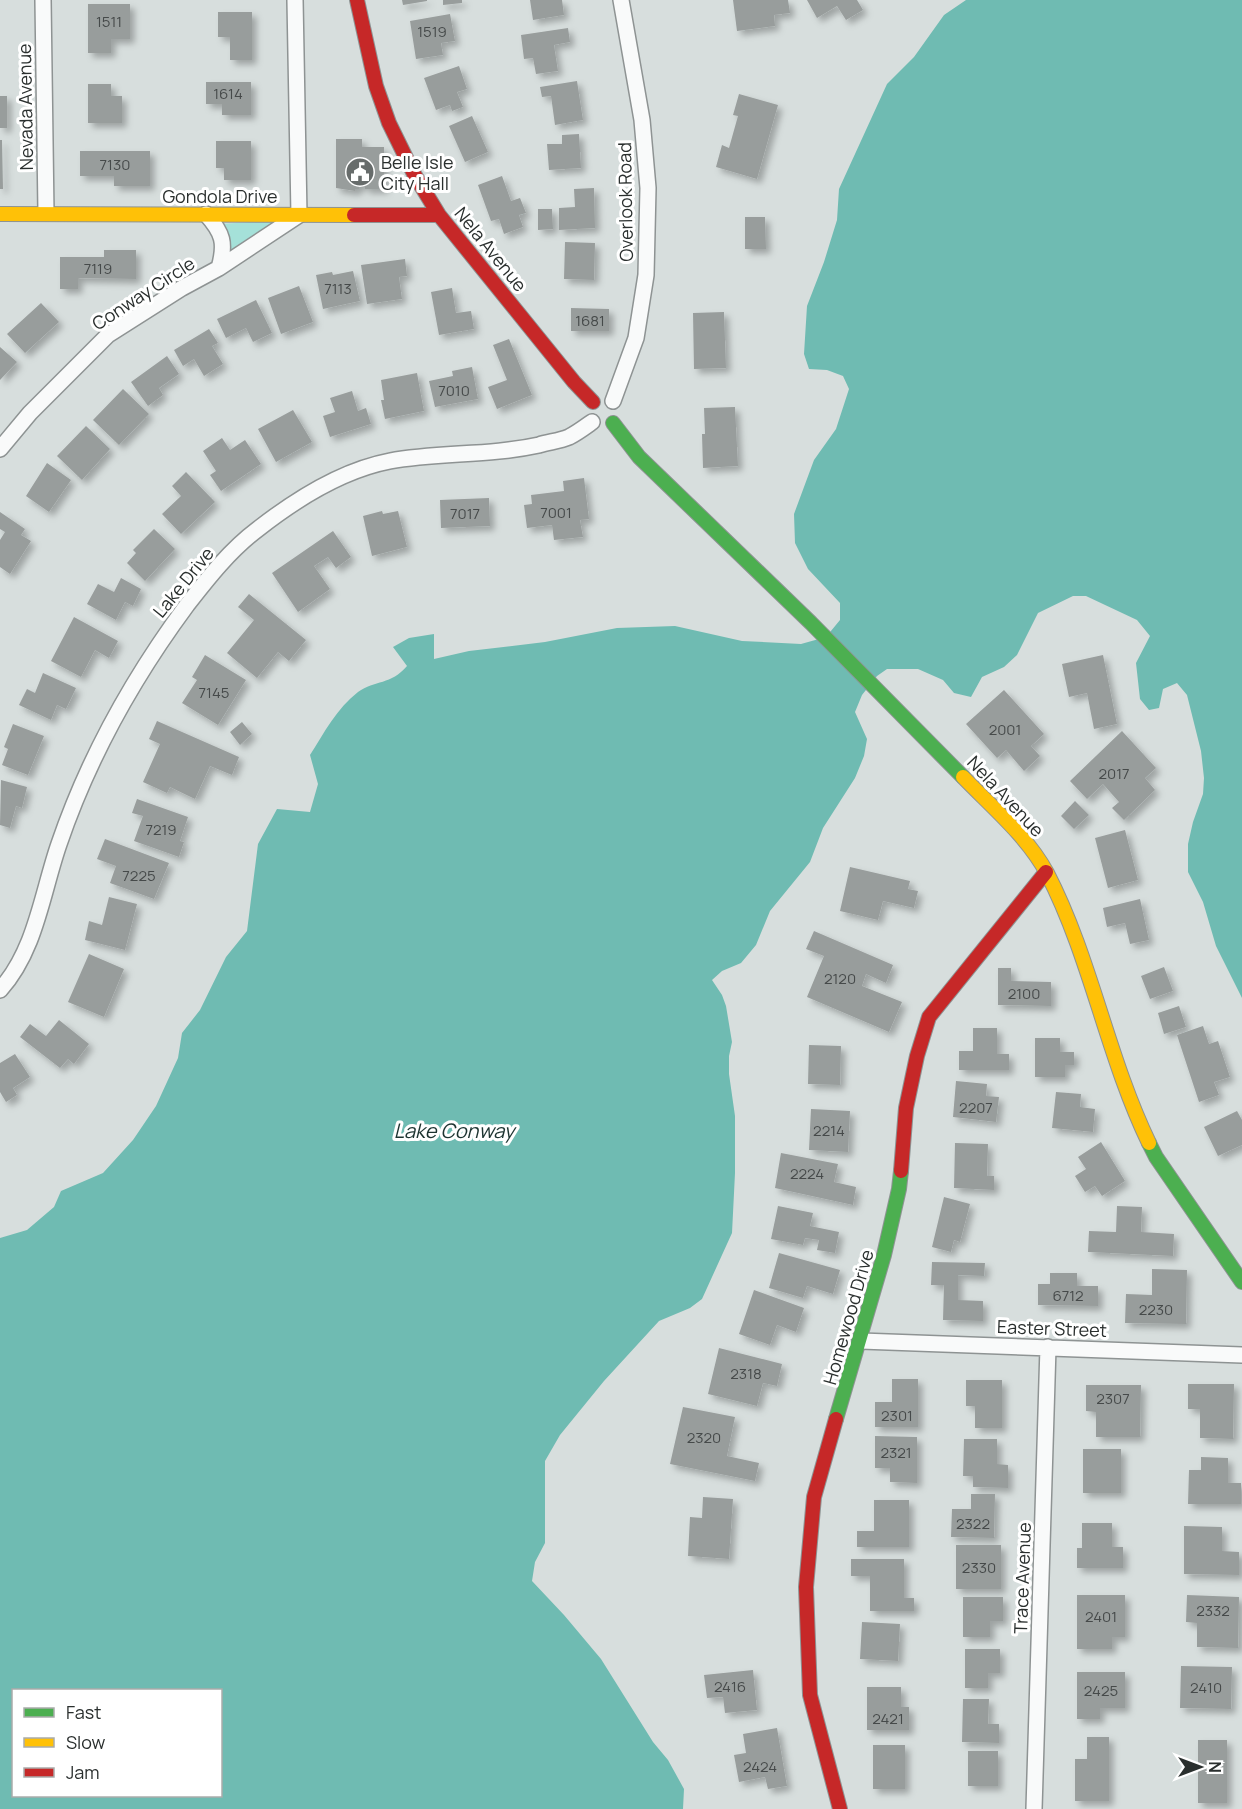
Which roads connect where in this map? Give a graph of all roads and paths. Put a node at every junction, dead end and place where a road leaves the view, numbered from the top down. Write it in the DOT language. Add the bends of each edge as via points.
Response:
graph roads {
  1 [pos="43,0"];
  2 [pos="295,0"];
  3 [pos="357,0"];
  4 [pos="621,0"];
  5 [pos="46,213"];
  6 [pos="0,214"];
  7 [pos="206,214"];
  8 [pos="299,215"];
  9 [pos="439,215"];
  10 [pos="219,268"];
  11 [pos="613,401"];
  12 [pos="593,402"];
  13 [pos="592,422"];
  14 [pos="613,423"];
  15 [pos="0,449"];
  16 [pos="1046,872"];
  17 [pos="0,990"];
  18 [pos="1242,1282"];
  19 [pos="861,1341"];
  20 [pos="1048,1347"];
  21 [pos="1242,1354"];
  22 [pos="840,1809"];
  23 [pos="1035,1809"];
  1 -- 5 [label="street, Nevada Avenue"];
  2 -- 8 [label="street"];
  3 -- 9 [label="street, Nela Avenue" via="376,86 389,123"];
  4 -- 11 [label="street, Overlook Road" via="642,120 648,188 646,274 636,338"];
  5 -- 6 [label="street, Gondola Drive"];
  5 -- 7 [label="street, Gondola Drive"];
  7 -- 8 [label="street, Gondola Drive"];
  7 -- 10 [label="street" via="222,239 224,253"];
  8 -- 9 [label="street, Gondola Drive"];
  8 -- 10 [label="street, Conway Circle"];
  9 -- 12 [label="street, Nela Avenue"];
  10 -- 15 [label="street, Conway Circle" via="108,335"];
  11 -- 12 [label="street" via="604,397"];
  11 -- 14 [label="street" via="618,410"];
  12 -- 13 [label="street" via="588,413"];
  13 -- 14 [label="street" via="600,427"];
  13 -- 17 [label="street, Lake Drive" via="567,438 522,448 388,461 342,475 257,529 214,570 126,697 82,785 58,845 33,934 10,979"];
  14 -- 16 [label="street, Nela Avenue" via="639,457 811,622 1022,838"];
  16 -- 18 [label="street, Nela Avenue" via="1073,933 1133,1109 1156,1156"];
  16 -- 19 [label="street, Homewood Drive" via="928,1017 906,1108 898,1189"];
  19 -- 20 [label="street, Easter Street"];
  19 -- 22 [label="street, Homewood Drive" via="814,1497 806,1587 810,1695"];
  20 -- 21 [label="street, Easter Street"];
  20 -- 23 [label="street, Trace Avenue"];
}
